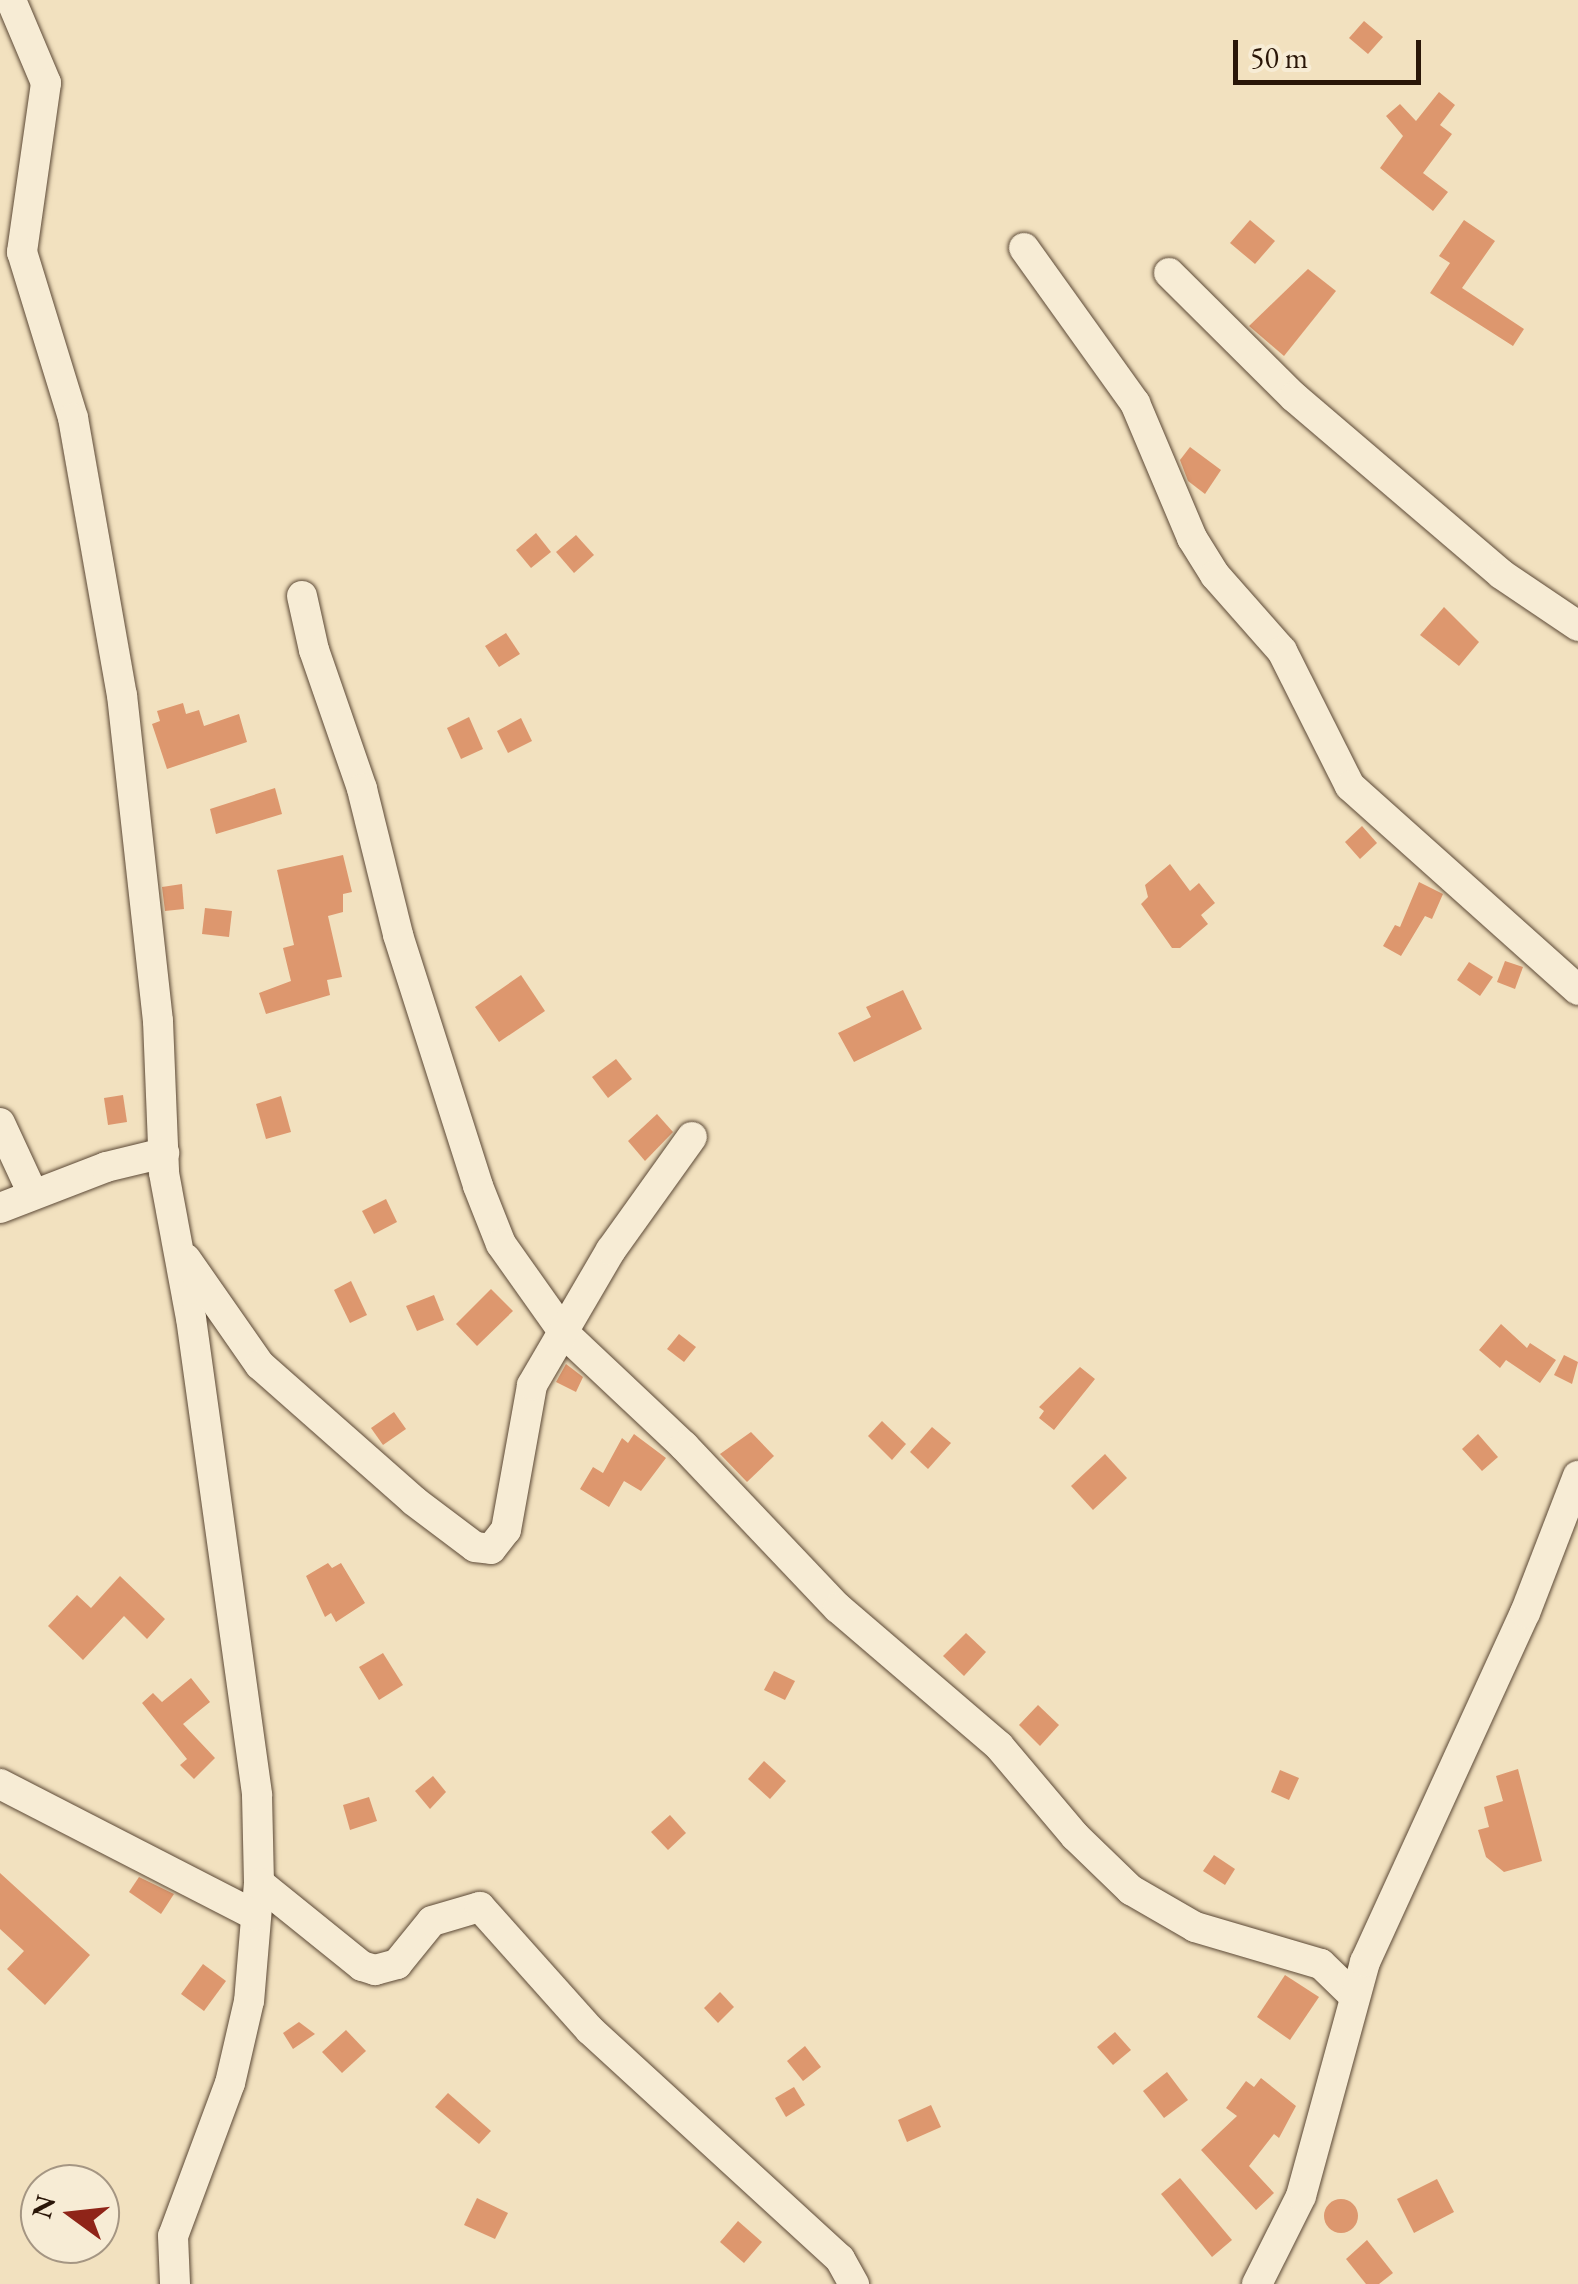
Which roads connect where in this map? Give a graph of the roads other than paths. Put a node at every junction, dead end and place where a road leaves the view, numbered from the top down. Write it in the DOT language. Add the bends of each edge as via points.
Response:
graph roads {
  1 [pos="11,0"];
  2 [pos="1024,248"];
  3 [pos="1169,273"];
  4 [pos="302,596"];
  5 [pos="1578,626"];
  6 [pos="1578,990"];
  7 [pos="0,1123"];
  8 [pos="692,1138"];
  9 [pos="164,1153"];
  10 [pos="33,1194"];
  11 [pos="0,1208"];
  12 [pos="182,1253"];
  13 [pos="564,1333"];
  14 [pos="1578,1476"];
  15 [pos="0,1784"];
  16 [pos="259,1883"];
  17 [pos="255,1915"];
  18 [pos="1355,1997"];
  19 [pos="175,2284"];
  20 [pos="854,2284"];
  21 [pos="1257,2284"];
  1 -- 9 [label="street" via="46,83 22,252 73,418 122,695 158,1022"];
  2 -- 6 [label="street" via="1135,403 1192,538 1215,575 1282,651 1350,786"];
  3 -- 5 [label="street" via="1294,397 1502,574"];
  4 -- 13 [label="street" via="478,1186 501,1244"];
  7 -- 10 [label="street"];
  8 -- 13 [label="street" via="611,1250"];
  9 -- 10 [label="street"];
  9 -- 12 [label="street"];
  10 -- 11 [label="street"];
  12 -- 13 [label="street" via="260,1364 450,1530 471,1531 512,1503 532,1385"];
  12 -- 16 [label="street" via="257,1794"];
  13 -- 18 [label="street" via="708,1470 838,1608 998,1746 1131,1890 1195,1927 1321,1964"];
  14 -- 18 [label="street" via="1525,1613 1405,1866"];
  15 -- 17 [label="street"];
  16 -- 17 [label="street"];
  16 -- 20 [label="street" via="375,1970 397,1964 432,1920 480,1907 576,2016 840,2259"];
  17 -- 19 [label="street" via="242,2040 173,2236"];
  18 -- 21 [label="street" via="1301,2196"];
}
